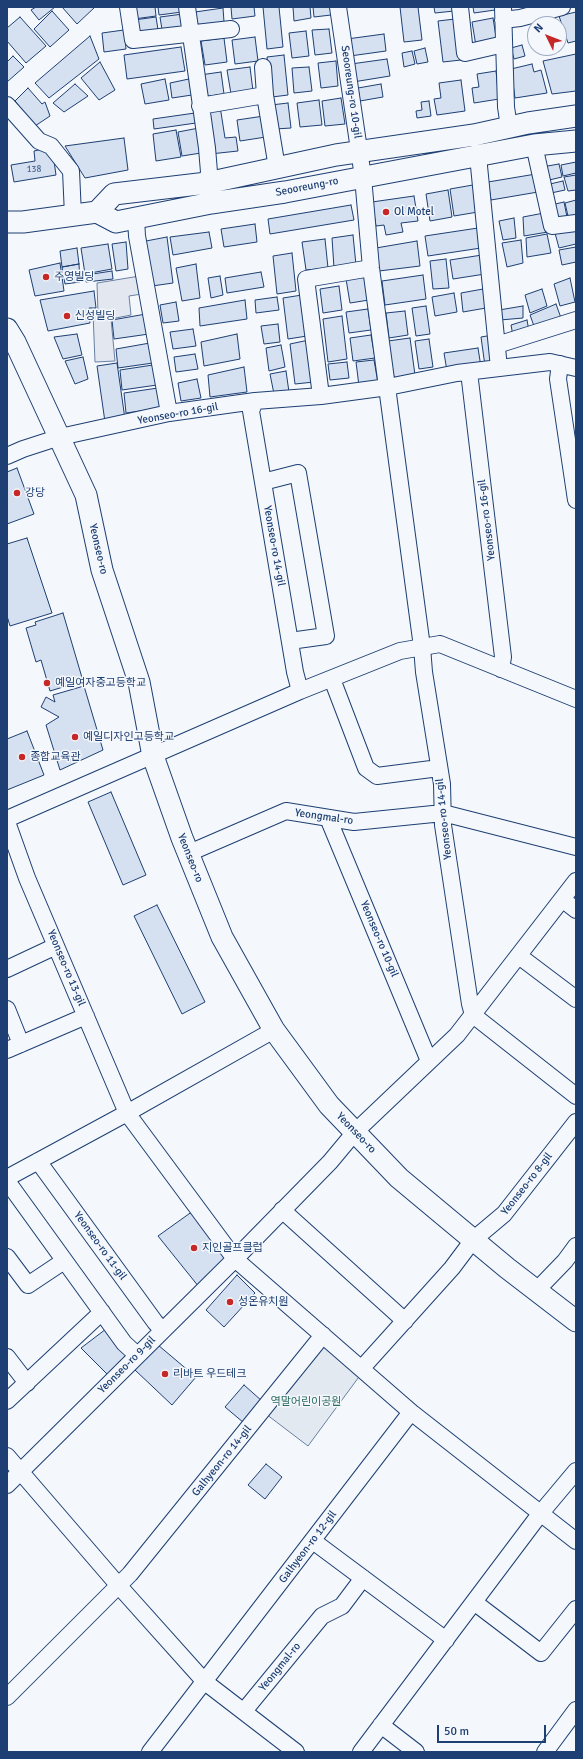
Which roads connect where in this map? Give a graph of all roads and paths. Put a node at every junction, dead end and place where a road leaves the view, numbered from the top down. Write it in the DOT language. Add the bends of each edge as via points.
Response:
graph roads {
  1 [pos="128,7"];
  2 [pos="187,7"];
  3 [pos="338,7"];
  4 [pos="460,7"];
  5 [pos="562,7"];
  6 [pos="503,13"];
  7 [pos="231,29"];
  8 [pos="190,34"];
  9 [pos="504,44"];
  10 [pos="262,67"];
  11 [pos="265,95"];
  12 [pos="7,105"];
  13 [pos="200,106"];
  14 [pos="576,116"];
  15 [pos="509,127"];
  16 [pos="576,141"];
  17 [pos="534,145"];
  18 [pos="359,152"];
  19 [pos="478,156"];
  20 [pos="277,168"];
  21 [pos="362,177"];
  22 [pos="207,183"];
  23 [pos="97,212"];
  24 [pos="73,215"];
  25 [pos="136,219"];
  26 [pos="7,222"];
  27 [pos="576,223"];
  28 [pos="371,268"];
  29 [pos="576,320"];
  30 [pos="7,329"];
  31 [pos="497,345"];
  32 [pos="560,364"];
  33 [pos="499,368"];
  34 [pos="576,368"];
  35 [pos="469,372"];
  36 [pos="388,387"];
  37 [pos="321,396"];
  38 [pos="255,401"];
  39 [pos="169,413"];
  40 [pos="60,438"];
  41 [pos="7,456"];
  42 [pos="263,482"];
  43 [pos="575,491"];
  44 [pos="290,641"];
  45 [pos="422,647"];
  46 [pos="501,669"];
  47 [pos="332,679"];
  48 [pos="300,692"];
  49 [pos="576,699"];
  50 [pos="153,756"];
  51 [pos="439,768"];
  52 [pos="443,813"];
  53 [pos="328,818"];
  54 [pos="7,821"];
  55 [pos="576,847"];
  56 [pos="189,853"];
  57 [pos="576,881"];
  58 [pos="562,900"];
  59 [pos="576,910"];
  60 [pos="56,946"];
  61 [pos="519,956"];
  62 [pos="7,969"];
  63 [pos="576,1000"];
  64 [pos="7,1010"];
  65 [pos="473,1015"];
  66 [pos="86,1016"];
  67 [pos="274,1030"];
  68 [pos="14,1047"];
  69 [pos="429,1061"];
  70 [pos="576,1096"];
  71 [pos="127,1114"];
  72 [pos="576,1122"];
  73 [pos="355,1132"];
  74 [pos="38,1161"];
  75 [pos="7,1178"];
  76 [pos="7,1182"];
  77 [pos="282,1210"];
  78 [pos="474,1240"];
  79 [pos="576,1246"];
  80 [pos="7,1257"];
  81 [pos="235,1259"];
  82 [pos="64,1261"];
  83 [pos="536,1291"];
  84 [pos="102,1312"];
  85 [pos="404,1321"];
  86 [pos="576,1321"];
  87 [pos="162,1330"];
  88 [pos="323,1335"];
  89 [pos="137,1356"];
  90 [pos="7,1357"];
  91 [pos="362,1368"];
  92 [pos="27,1383"];
  93 [pos="7,1401"];
  94 [pos="411,1412"];
  95 [pos="7,1456"];
  96 [pos="576,1471"];
  97 [pos="20,1472"];
  98 [pos="7,1485"];
  99 [pos="540,1514"];
  100 [pos="313,1541"];
  101 [pos="576,1541"];
  102 [pos="363,1578"];
  103 [pos="119,1586"];
  104 [pos="474,1602"];
  105 [pos="576,1609"];
  106 [pos="446,1640"];
  107 [pos="205,1682"];
  108 [pos="7,1697"];
  109 [pos="576,1710"];
  110 [pos="244,1711"];
  111 [pos="381,1725"];
  112 [pos="150,1752"];
  113 [pos="296,1752"];
  114 [pos="361,1752"];
  115 [pos="416,1752"];
  116 [pos="545,1752"];
  1 -- 8 [label="street" via="133,40"];
  2 -- 8 [label="street"];
  3 -- 18 [label="street, Seooreung-ro 10-gil"];
  4 -- 9 [label="street" via="465,53"];
  5 -- 6 [label="street" via="520,18"];
  6 -- 9 [label="street"];
  7 -- 8 [label="street"];
  8 -- 13 [label="street"];
  9 -- 15 [label="street"];
  10 -- 11 [label="street"];
  11 -- 13 [label="street"];
  11 -- 20 [label="street"];
  12 -- 24 [label="street" via="39,142 51,146 71,171"];
  13 -- 22 [label="street" via="209,172"];
  14 -- 15 [label="main road"];
  15 -- 18 [label="main road" via="474,135"];
  16 -- 17 [label="main road, Seooreung-ro"];
  17 -- 19 [label="main road, Seooreung-ro"];
  17 -- 27 [label="street" via="552,226"];
  18 -- 20 [label="main road"];
  18 -- 21 [label="street, Seooreung-ro 10-gil"];
  19 -- 21 [label="main road, Seooreung-ro"];
  19 -- 31 [label="street"];
  20 -- 22 [label="main road"];
  21 -- 25 [label="main road, Seooreung-ro" via="211,203"];
  21 -- 28 [label="street"];
  22 -- 23 [label="main road" via="114,194"];
  23 -- 24 [label="main road"];
  23 -- 25 [label="main road, Seooreung-ro" via="116,222"];
  24 -- 26 [label="main road"];
  25 -- 39 [label="street"];
  28 -- 36 [label="street"];
  28 -- 37 [label="street" via="306,280"];
  29 -- 31 [label="street"];
  30 -- 40 [label="main road, Yeonseo-ro"];
  31 -- 33 [label="street"];
  32 -- 33 [label="street, Yeonseo-ro 16-gil" via="550,362"];
  32 -- 34 [label="street, Yeonseo-ro 16-gil"];
  32 -- 43 [label="street" via="558,380"];
  33 -- 35 [label="street, Yeonseo-ro 16-gil"];
  35 -- 36 [label="street, Yeonseo-ro 16-gil"];
  35 -- 46 [label="street, Yeonseo-ro 16-gil" via="503,657"];
  36 -- 37 [label="street, Yeonseo-ro 16-gil"];
  36 -- 45 [label="street"];
  37 -- 38 [label="street, Yeonseo-ro 16-gil"];
  38 -- 39 [label="street, Yeonseo-ro 16-gil"];
  38 -- 42 [label="street, Yeonseo-ro 14-gil" via="251,411"];
  39 -- 40 [label="street, Yeonseo-ro 16-gil"];
  40 -- 41 [label="street, Yeonseo-ro 16-gil"];
  40 -- 50 [label="main road, Yeonseo-ro" via="86,495 102,570 139,682"];
  42 -- 44 [label="street, Yeonseo-ro 14-gil"];
  42 -- 44 [label="street" via="298,473 326,636"];
  44 -- 48 [label="street, Yeonseo-ro 14-gil"];
  45 -- 46 [label="street" via="440,644"];
  45 -- 47 [label="street" via="400,651"];
  45 -- 51 [label="street, Yeonseo-ro 14-gil"];
  46 -- 49 [label="street"];
  47 -- 48 [label="street"];
  47 -- 51 [label="street" via="366,768 377,776"];
  48 -- 50 [label="street"];
  50 -- 54 [label="street, Yeonseo-ro 13-gil"];
  50 -- 56 [label="main road, Yeonseo-ro"];
  51 -- 52 [label="street, Yeonseo-ro 14-gil"];
  52 -- 53 [label="street, Yeongmal-ro" via="354,822"];
  52 -- 55 [label="street"];
  52 -- 65 [label="street, Yeonseo-ro 14-gil"];
  53 -- 56 [label="street, Yeongmal-ro" via="286,811"];
  53 -- 69 [label="street, Yeonseo-ro 10-gil"];
  54 -- 60 [label="street, Yeonseo-ro 13-gil" via="27,878"];
  56 -- 67 [label="main road, Yeonseo-ro" via="222,937"];
  57 -- 58 [label="street"];
  58 -- 59 [label="street"];
  58 -- 61 [label="street"];
  60 -- 62 [label="street"];
  60 -- 66 [label="street, Yeonseo-ro 13-gil"];
  61 -- 63 [label="street"];
  61 -- 65 [label="street"];
  64 -- 68 [label="street"];
  65 -- 69 [label="street" via="457,1035"];
  65 -- 70 [label="street"];
  66 -- 68 [label="street"];
  66 -- 71 [label="street, Yeonseo-ro 13-gil"];
  67 -- 71 [label="street"];
  67 -- 73 [label="main road, Yeonseo-ro" via="329,1105"];
  69 -- 73 [label="street"];
  71 -- 74 [label="street"];
  71 -- 81 [label="street"];
  72 -- 78 [label="street, Yeonseo-ro 8-gil" via="504,1214"];
  73 -- 77 [label="street, Yeonseo-ro 9-gil" via="330,1162"];
  73 -- 78 [label="main road, Yeonseo-ro" via="399,1178"];
  74 -- 75 [label="street"];
  74 -- 87 [label="street, Yeonseo-ro 11-gil"];
  76 -- 82 [label="street"];
  77 -- 81 [label="street, Yeonseo-ro 9-gil"];
  77 -- 85 [label="street"];
  78 -- 83 [label="main road, Yeonseo-ro"];
  78 -- 85 [label="street, Yeonseo-ro 8-gil"];
  79 -- 83 [label="street"];
  80 -- 82 [label="street" via="28,1285"];
  81 -- 87 [label="street, Yeonseo-ro 9-gil"];
  81 -- 88 [label="street"];
  82 -- 84 [label="street"];
  83 -- 86 [label="main road, Yeonseo-ro"];
  84 -- 89 [label="street" via="124,1343"];
  84 -- 92 [label="street"];
  85 -- 91 [label="street, Yeonseo-ro 8-gil"];
  87 -- 89 [label="street, Yeonseo-ro 9-gil"];
  88 -- 91 [label="street"];
  88 -- 103 [label="street, Galhyeon-ro 14-gil"];
  89 -- 97 [label="street, Yeonseo-ro 9-gil"];
  90 -- 92 [label="street"];
  91 -- 94 [label="street"];
  92 -- 93 [label="street"];
  94 -- 99 [label="street"];
  94 -- 100 [label="street, Galhyeon-ro 12-gil"];
  95 -- 97 [label="street"];
  96 -- 99 [label="street"];
  97 -- 98 [label="street, Yeonseo-ro 9-gil"];
  97 -- 103 [label="street"];
  99 -- 101 [label="street"];
  99 -- 104 [label="street"];
  100 -- 102 [label="street"];
  100 -- 107 [label="street, Galhyeon-ro 12-gil"];
  102 -- 106 [label="street"];
  102 -- 110 [label="street, Yeongmal-ro" via="342,1606 322,1616"];
  103 -- 107 [label="street"];
  103 -- 108 [label="street, Galhyeon-ro 14-gil"];
  104 -- 105 [label="street" via="541,1653"];
  104 -- 106 [label="street"];
  106 -- 111 [label="street"];
  107 -- 110 [label="street"];
  107 -- 112 [label="street, Galhyeon-ro 12-gil"];
  109 -- 116 [label="street"];
  110 -- 113 [label="street"];
  111 -- 114 [label="street"];
  111 -- 115 [label="street"];
}
